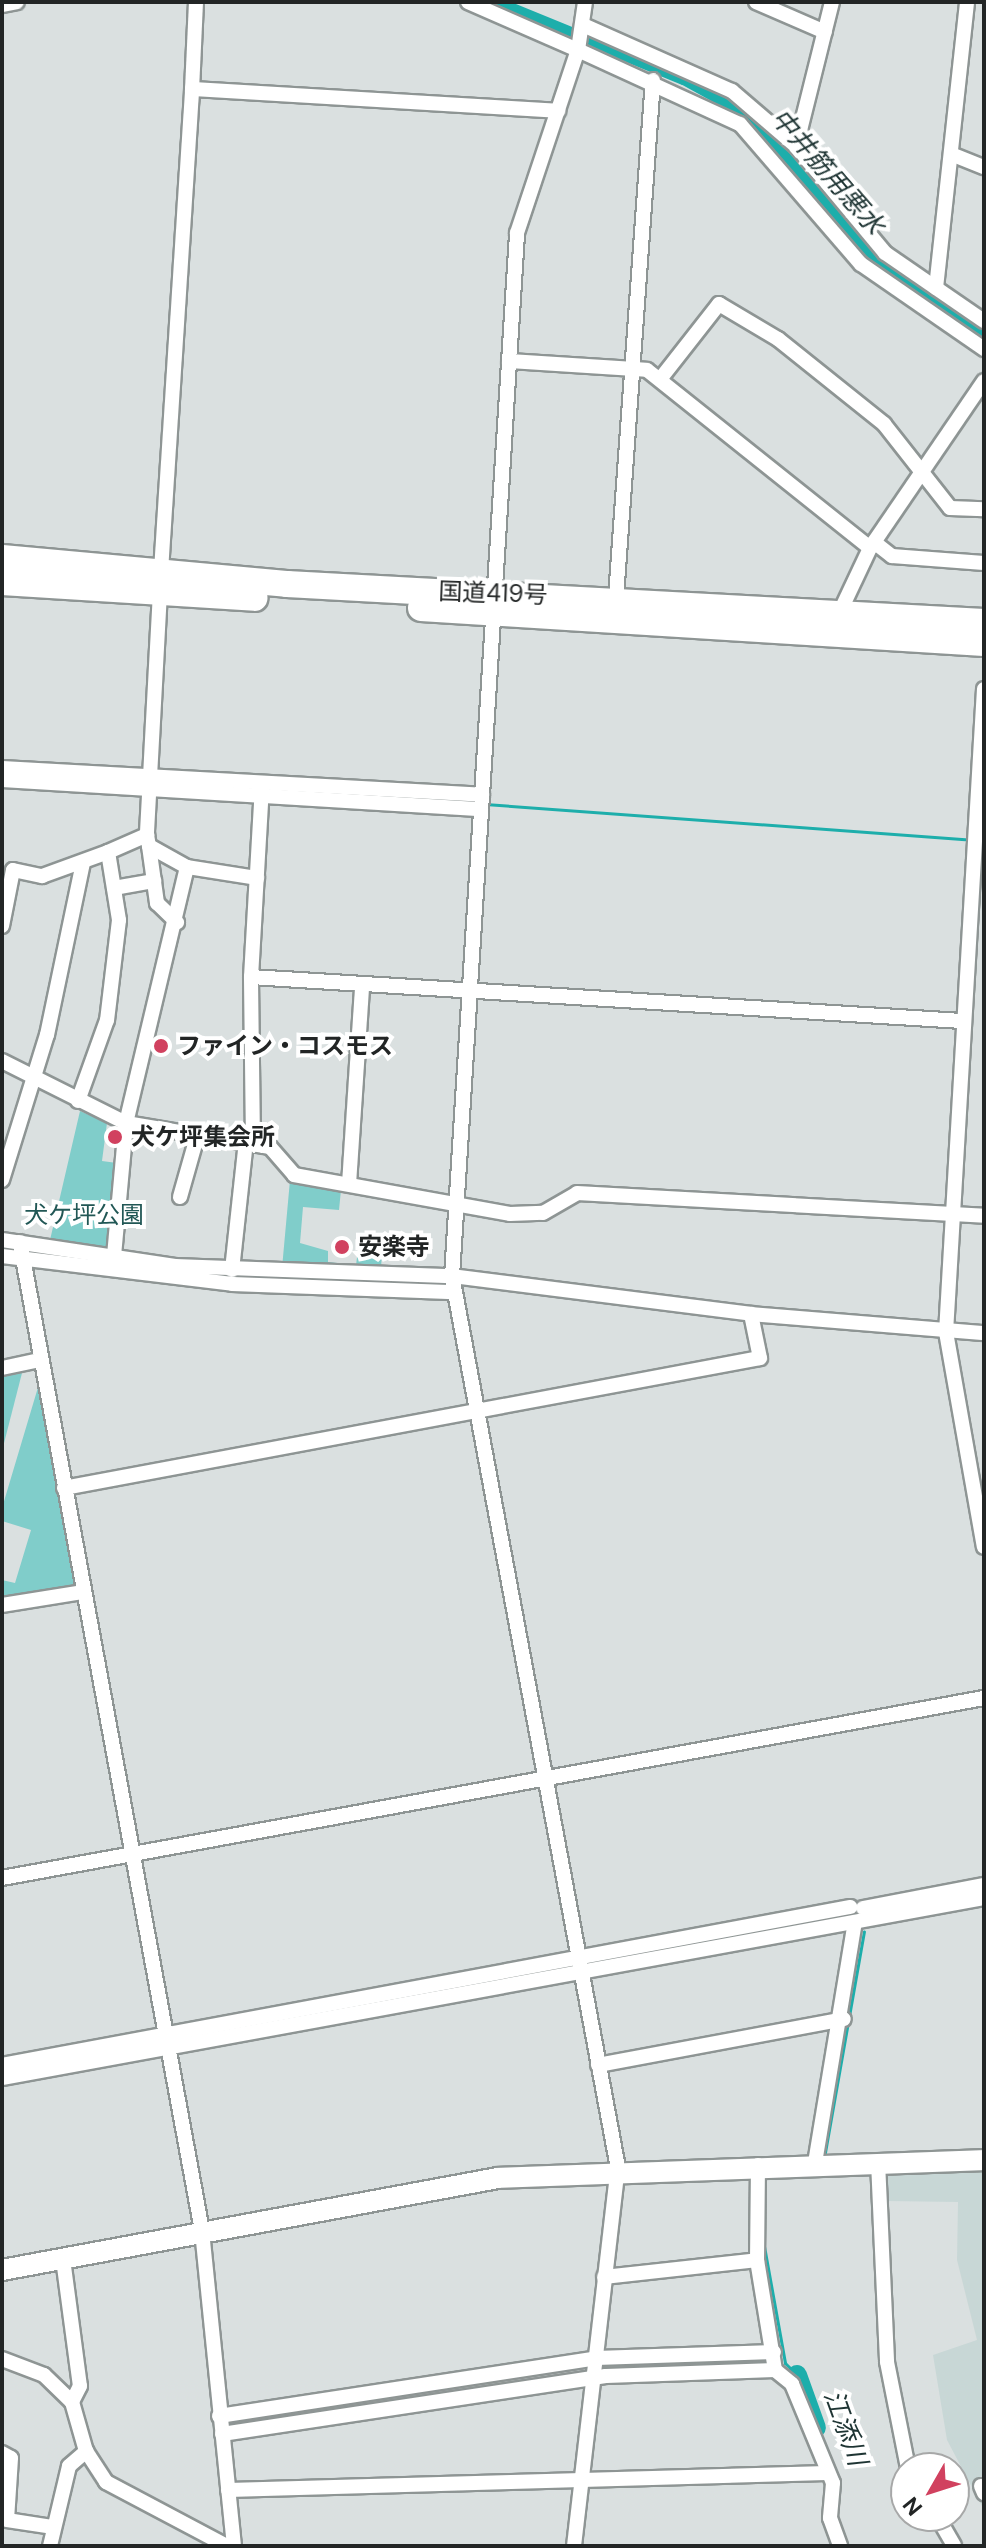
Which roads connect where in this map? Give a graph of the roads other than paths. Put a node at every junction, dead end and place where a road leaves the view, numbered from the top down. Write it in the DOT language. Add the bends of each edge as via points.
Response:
graph roads {
  1 [pos="17,2"];
  2 [pos="196,2"];
  3 [pos="468,2"];
  4 [pos="585,2"];
  5 [pos="756,2"];
  6 [pos="832,2"];
  7 [pos="967,2"];
  8 [pos="2,5"];
  9 [pos="583,25"];
  10 [pos="825,32"];
  11 [pos="578,50"];
  12 [pos="653,80"];
  13 [pos="192,89"];
  14 [pos="558,111"];
  15 [pos="796,146"];
  16 [pos="951,154"];
  17 [pos="984,167"];
  18 [pos="820,176"];
  19 [pos="801,191"];
  20 [pos="936,288"];
  21 [pos="984,321"];
  22 [pos="984,349"];
  23 [pos="509,361"];
  24 [pos="629,368"];
  25 [pos="661,378"];
  26 [pos="984,381"];
  27 [pos="921,472"];
  28 [pos="984,509"];
  29 [pos="872,545"];
  30 [pos="2,558"];
  31 [pos="984,563"];
  32 [pos="161,581"];
  33 [pos="2,582"];
  34 [pos="616,597"];
  35 [pos="494,604"];
  36 [pos="839,614"];
  37 [pos="984,622"];
  38 [pos="984,643"];
  39 [pos="984,689"];
  40 [pos="2,768"];
  41 [pos="981,776"];
  42 [pos="2,780"];
  43 [pos="149,783"];
  44 [pos="262,790"];
  45 [pos="482,802"];
  46 [pos="148,841"];
  47 [pos="108,852"];
  48 [pos="83,862"];
  49 [pos="187,867"];
  50 [pos="257,878"];
  51 [pos="154,881"];
  52 [pos="114,888"];
  53 [pos="177,922"];
  54 [pos="2,926"];
  55 [pos="251,977"];
  56 [pos="362,987"];
  57 [pos="470,992"];
  58 [pos="962,1021"];
  59 [pos="2,1061"];
  60 [pos="34,1079"];
  61 [pos="78,1101"];
  62 [pos="126,1123"];
  63 [pos="197,1137"];
  64 [pos="250,1142"];
  65 [pos="2,1180"];
  66 [pos="349,1184"];
  67 [pos="180,1197"];
  68 [pos="457,1205"];
  69 [pos="984,1216"];
  70 [pos="952,1217"];
  71 [pos="2,1240"];
  72 [pos="20,1242"];
  73 [pos="2,1256"];
  74 [pos="114,1256"];
  75 [pos="23,1259"];
  76 [pos="232,1270"];
  77 [pos="452,1276"];
  78 [pos="455,1292"];
  79 [pos="751,1314"];
  80 [pos="946,1332"];
  81 [pos="984,1333"];
  82 [pos="40,1360"];
  83 [pos="2,1368"];
  84 [pos="476,1411"];
  85 [pos="64,1488"];
  86 [pos="980,1499"];
  87 [pos="984,1547"];
  88 [pos="83,1592"];
  89 [pos="2,1605"];
  90 [pos="984,1698"];
  91 [pos="545,1778"];
  92 [pos="132,1854"];
  93 [pos="2,1878"];
  94 [pos="984,1885"];
  95 [pos="984,1898"];
  96 [pos="854,1915"];
  97 [pos="579,1966"];
  98 [pos="844,2019"];
  99 [pos="167,2041"];
  100 [pos="2,2065"];
  101 [pos="598,2065"];
  102 [pos="2,2078"];
  103 [pos="984,2160"];
  104 [pos="878,2162"];
  105 [pos="821,2163"];
  106 [pos="758,2165"];
  107 [pos="618,2168"];
  108 [pos="202,2231"];
  109 [pos="63,2259"];
  110 [pos="757,2260"];
  111 [pos="2,2270"];
  112 [pos="604,2277"];
  113 [pos="774,2352"];
  114 [pos="2,2359"];
  115 [pos="596,2360"];
  116 [pos="775,2370"];
  117 [pos="592,2379"];
  118 [pos="72,2402"];
  119 [pos="219,2416"];
  120 [pos="222,2434"];
  121 [pos="86,2451"];
  122 [pos="905,2452"];
  123 [pos="2,2453"];
  124 [pos="827,2473"];
  125 [pos="581,2480"];
  126 [pos="228,2490"];
  127 [pos="53,2527"];
  128 [pos="50,2546"];
  129 [pos="227,2546"];
  130 [pos="234,2546"];
  131 [pos="574,2546"];
  132 [pos="840,2546"];
  1 -- 8 [label="street"];
  2 -- 13 [label="street"];
  3 -- 11 [label="street"];
  4 -- 9 [label="street"];
  5 -- 10 [label="street"];
  6 -- 10 [label="street"];
  7 -- 16 [label="street"];
  9 -- 11 [label="street"];
  9 -- 15 [label="street" via="732,91"];
  10 -- 15 [label="street"];
  11 -- 12 [label="street"];
  11 -- 14 [label="street"];
  12 -- 19 [label="street" via="740,124"];
  12 -- 24 [label="street"];
  13 -- 14 [label="street"];
  13 -- 32 [label="street"];
  14 -- 23 [label="street" via="518,222"];
  15 -- 18 [label="street"];
  16 -- 17 [label="street"];
  16 -- 20 [label="street"];
  18 -- 19 [label="street"];
  18 -- 20 [label="street" via="885,253"];
  19 -- 22 [label="street" via="861,264"];
  20 -- 21 [label="street"];
  23 -- 24 [label="street"];
  23 -- 35 [label="street"];
  24 -- 25 [label="street"];
  24 -- 34 [label="street"];
  25 -- 27 [label="street" via="719,304 778,339 884,424"];
  25 -- 29 [label="street"];
  26 -- 27 [label="street"];
  27 -- 28 [label="street" via="950,508"];
  27 -- 29 [label="street"];
  29 -- 31 [label="street" via="892,556"];
  29 -- 36 [label="street"];
  30 -- 32 [label="highway, 国道419号"];
  32 -- 33 [label="highway, 国道419号"];
  32 -- 35 [label="highway, 国道419号"];
  32 -- 43 [label="street"];
  34 -- 35 [label="highway, 国道419号"];
  34 -- 36 [label="highway, 国道419号"];
  35 -- 38 [label="highway, 国道419号"];
  35 -- 45 [label="street"];
  36 -- 37 [label="highway, 国道419号"];
  39 -- 41 [label="street"];
  40 -- 43 [label="street"];
  41 -- 58 [label="street"];
  42 -- 43 [label="street"];
  43 -- 44 [label="street"];
  43 -- 46 [label="street"];
  44 -- 45 [label="street"];
  44 -- 50 [label="street"];
  45 -- 57 [label="street"];
  46 -- 47 [label="street"];
  46 -- 49 [label="street"];
  46 -- 51 [label="street"];
  47 -- 48 [label="street"];
  47 -- 52 [label="street"];
  48 -- 54 [label="street" via="42,876 13,870"];
  48 -- 60 [label="street"];
  49 -- 50 [label="street"];
  49 -- 53 [label="street"];
  50 -- 55 [label="street"];
  51 -- 52 [label="street"];
  51 -- 53 [label="street" via="157,903"];
  52 -- 61 [label="street" via="119,920 107,1020"];
  53 -- 62 [label="street"];
  55 -- 56 [label="street"];
  55 -- 64 [label="street"];
  56 -- 57 [label="street"];
  56 -- 66 [label="street"];
  57 -- 58 [label="street"];
  57 -- 68 [label="street"];
  58 -- 70 [label="street"];
  59 -- 60 [label="street"];
  60 -- 61 [label="street"];
  60 -- 65 [label="street"];
  61 -- 62 [label="street"];
  62 -- 63 [label="street"];
  62 -- 74 [label="street"];
  63 -- 64 [label="street"];
  63 -- 67 [label="street"];
  64 -- 66 [label="street" via="270,1147 294,1175"];
  64 -- 76 [label="street"];
  66 -- 68 [label="street"];
  68 -- 70 [label="street" via="543,1213 577,1193"];
  68 -- 77 [label="street"];
  69 -- 70 [label="street"];
  70 -- 80 [label="street"];
  71 -- 72 [label="street"];
  72 -- 74 [label="street"];
  72 -- 75 [label="street"];
  73 -- 75 [label="street"];
  74 -- 76 [label="street"];
  75 -- 78 [label="street" via="232,1284"];
  75 -- 82 [label="street"];
  76 -- 77 [label="street"];
  77 -- 78 [label="street"];
  77 -- 79 [label="street"];
  78 -- 84 [label="street"];
  79 -- 80 [label="street"];
  79 -- 84 [label="street" via="760,1358"];
  80 -- 81 [label="street"];
  80 -- 86 [label="street"];
  82 -- 83 [label="street"];
  82 -- 85 [label="street"];
  84 -- 85 [label="street"];
  84 -- 91 [label="street"];
  85 -- 88 [label="street"];
  86 -- 87 [label="street"];
  88 -- 89 [label="street"];
  88 -- 92 [label="street"];
  90 -- 91 [label="street"];
  91 -- 92 [label="street"];
  91 -- 97 [label="street"];
  92 -- 93 [label="street"];
  92 -- 99 [label="street"];
  94 -- 96 [label="street"];
  95 -- 96 [label="street"];
  96 -- 97 [label="street"];
  96 -- 98 [label="street"];
  97 -- 99 [label="street"];
  97 -- 101 [label="street"];
  98 -- 101 [label="street"];
  98 -- 105 [label="street"];
  99 -- 100 [label="street"];
  99 -- 102 [label="street"];
  99 -- 108 [label="street"];
  101 -- 107 [label="street"];
  103 -- 104 [label="street"];
  104 -- 105 [label="street"];
  104 -- 122 [label="street" via="887,2362"];
  105 -- 106 [label="street"];
  106 -- 107 [label="street"];
  106 -- 110 [label="street"];
  107 -- 108 [label="street" via="498,2178"];
  107 -- 112 [label="street"];
  108 -- 109 [label="street"];
  108 -- 119 [label="street"];
  109 -- 111 [label="street"];
  109 -- 118 [label="street" via="80,2386"];
  110 -- 112 [label="street"];
  110 -- 113 [label="street"];
  112 -- 115 [label="street"];
  113 -- 115 [label="street"];
  113 -- 116 [label="street"];
  114 -- 118 [label="street" via="44,2375"];
  115 -- 117 [label="street"];
  115 -- 119 [label="street"];
  116 -- 117 [label="street"];
  116 -- 124 [label="street" via="792,2384"];
  117 -- 120 [label="street"];
  117 -- 125 [label="street"];
  118 -- 121 [label="street"];
  119 -- 120 [label="street"];
  120 -- 126 [label="street"];
  121 -- 127 [label="street" via="69,2466"];
  121 -- 129 [label="street" via="106,2482"];
  123 -- 127 [label="street" via="11,2458 7,2520"];
  124 -- 125 [label="street"];
  124 -- 132 [label="street"];
  125 -- 126 [label="street"];
  125 -- 131 [label="street"];
  126 -- 130 [label="street"];
  127 -- 128 [label="street"];
}
